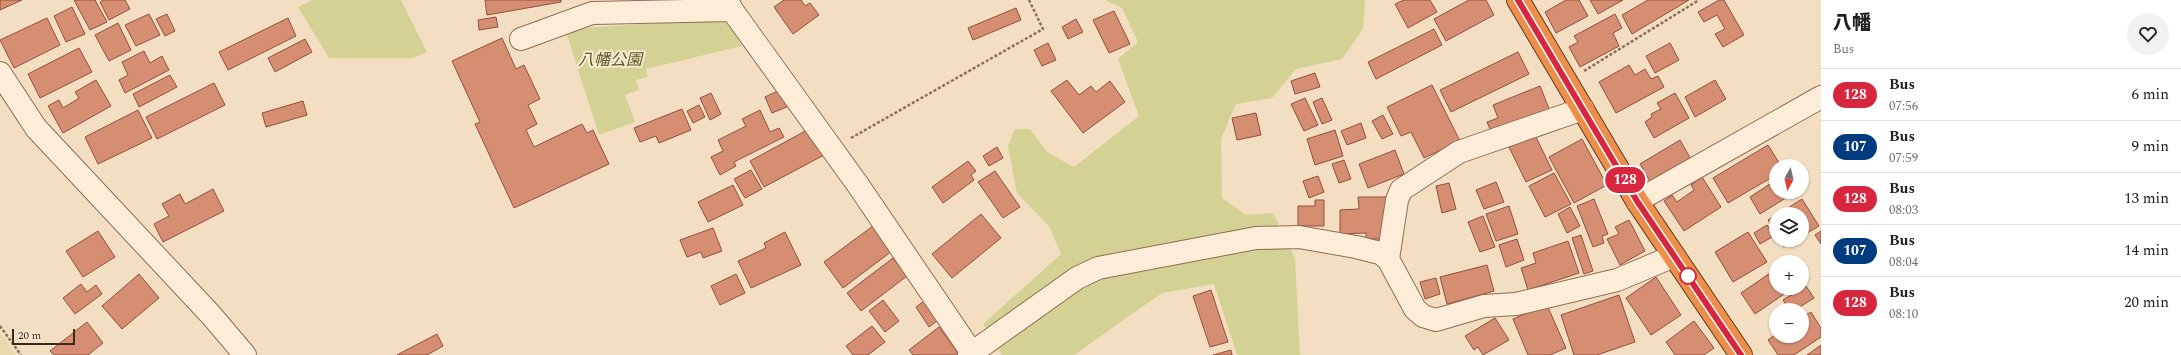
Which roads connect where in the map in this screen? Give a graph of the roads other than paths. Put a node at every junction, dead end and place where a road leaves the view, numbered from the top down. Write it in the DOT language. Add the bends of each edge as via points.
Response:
graph roads {
  1 [pos="1518,0"];
  2 [pos="730,5"];
  3 [pos="521,39"];
  4 [pos="0,73"];
  5 [pos="1821,97"];
  6 [pos="1583,109"];
  7 [pos="1637,201"];
  8 [pos="1674,256"];
  9 [pos="1388,259"];
  10 [pos="972,354"];
  11 [pos="245,355"];
  12 [pos="1741,355"];
  1 -- 6 [label="highway"];
  2 -- 3 [label="street" via="592,13"];
  2 -- 10 [label="street"];
  4 -- 11 [label="street" via="36,128 211,315"];
  5 -- 7 [label="street"];
  6 -- 7 [label="highway"];
  6 -- 9 [label="street" via="1459,152 1401,190 1397,200"];
  7 -- 8 [label="highway"];
  8 -- 9 [label="street" via="1617,280 1516,304 1484,306 1436,320 1423,316 1415,309"];
  8 -- 12 [label="highway"];
  9 -- 10 [label="street" via="1380,253 1356,246 1299,237 1256,238 1098,268 1077,278"];
}
